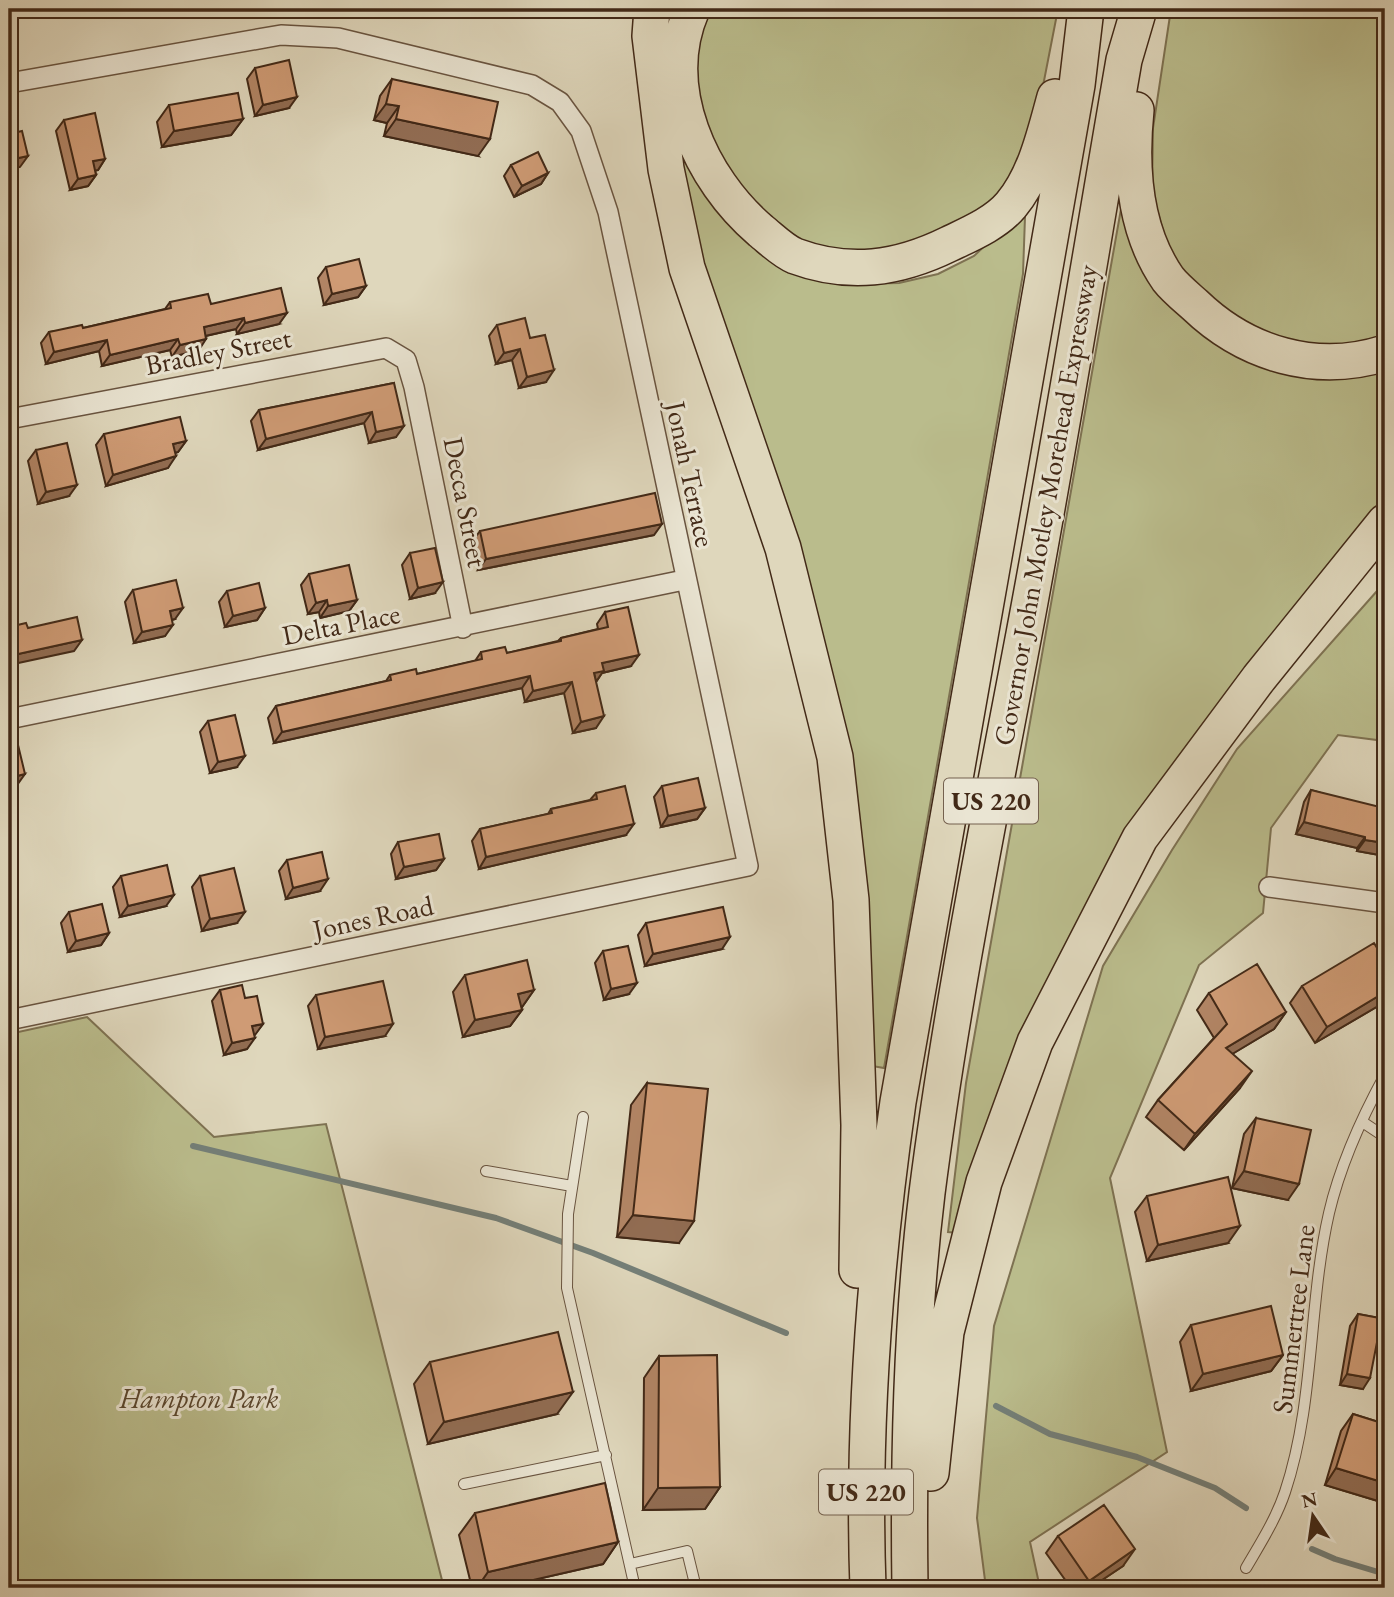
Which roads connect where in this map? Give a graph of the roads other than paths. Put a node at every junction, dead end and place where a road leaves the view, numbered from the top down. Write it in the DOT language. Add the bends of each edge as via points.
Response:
graph roads {
  1 [pos="652,9"];
  2 [pos="692,9"];
  3 [pos="1138,15"];
  4 [pos="1084,17"];
  5 [pos="9,83"];
  6 [pos="1385,353"];
  7 [pos="414,387"];
  8 [pos="9,419"];
  9 [pos="1385,522"];
  10 [pos="684,580"];
  11 [pos="463,628"];
  12 [pos="9,719"];
  13 [pos="748,866"];
  14 [pos="1269,887"];
  15 [pos="1385,902"];
  16 [pos="9,1020"];
  17 [pos="1385,1075"];
  18 [pos="583,1117"];
  19 [pos="1364,1123"];
  20 [pos="1385,1138"];
  21 [pos="486,1171"];
  22 [pos="572,1186"];
  23 [pos="868,1397"];
  24 [pos="606,1455"];
  25 [pos="464,1484"];
  26 [pos="630,1563"];
  27 [pos="1246,1568"];
  28 [pos="635,1588"];
  29 [pos="696,1588"];
  30 [pos="868,1588"];
  31 [pos="911,1588"];
  32 [pos="927,1588"];
  1 -- 23 [label="highway" via="650,36 666,169 687,268 783,548 835,757 851,900 859,1125 855,1339"];
  2 -- 4 [label="highway" via="681,33 678,65 685,111 706,167 735,209 792,255 859,270 895,266 934,252 982,228 1011,205 1039,154"];
  3 -- 6 [label="highway" via="1142,59 1132,148 1136,198 1168,279 1213,322 1247,345 1274,355 1343,361"];
  3 -- 31 [label="highway, Governor John Motley Morehead Expressway / US 220" via="1125,60 992,795 927,1194 910,1421"];
  4 -- 23 [label="highway, Governor John Motley Morehead Expressway / US 220" via="1077,85 898,1102"];
  5 -- 10 [label="street, Jonah Terrace" via="281,36 338,38 449,63 532,85 560,102 580,131 608,212"];
  7 -- 8 [label="street, Bradley Street" via="407,360 386,348"];
  7 -- 11 [label="street, Decca Street"];
  9 -- 32 [label="highway" via="1259,678 1140,838 1035,1042 984,1182 946,1332 933,1440"];
  10 -- 11 [label="street, Delta Place"];
  10 -- 13 [label="street, Jonah Terrace"];
  11 -- 12 [label="street, Delta Place"];
  13 -- 16 [label="street, Jones Road"];
  14 -- 15 [label="street"];
  17 -- 19 [label="lane, Summertree Lane"];
  18 -- 22 [label="lane"];
  19 -- 20 [label="lane"];
  19 -- 27 [label="lane, Summertree Lane" via="1339,1178 1329,1215 1302,1424 1285,1493"];
  21 -- 22 [label="lane"];
  22 -- 24 [label="lane" via="565,1251 567,1288"];
  23 -- 30 [label="highway, Governor John Motley Morehead Expressway / US 220"];
  24 -- 25 [label="lane"];
  24 -- 26 [label="lane"];
  26 -- 28 [label="lane"];
  26 -- 29 [label="lane" via="687,1551"];
}
